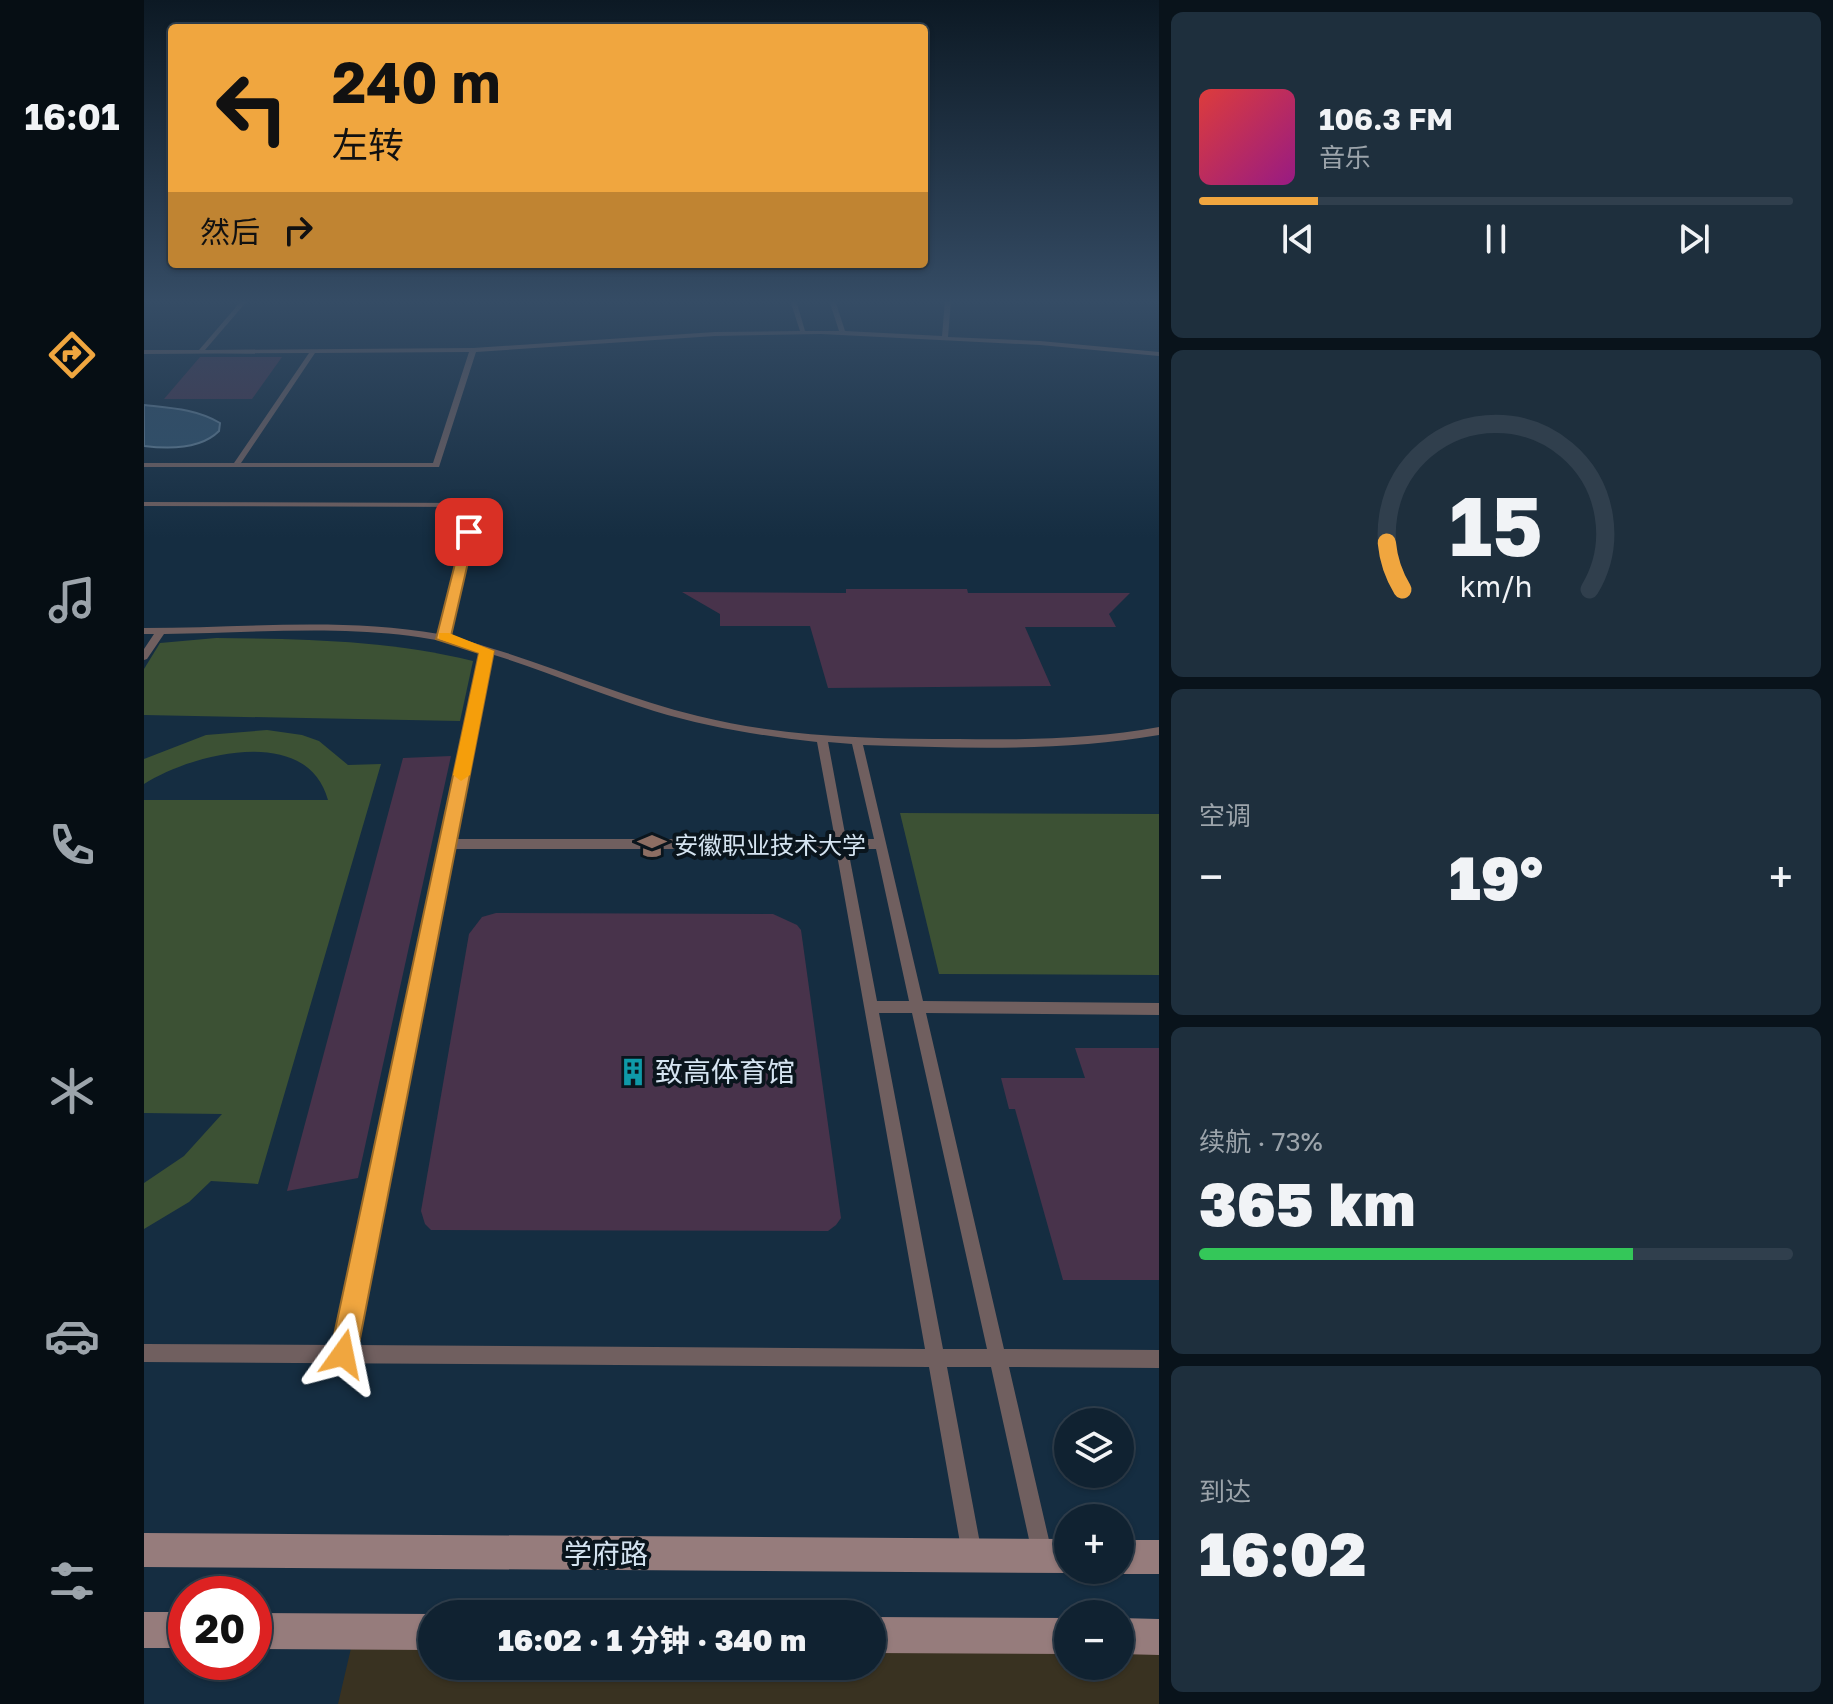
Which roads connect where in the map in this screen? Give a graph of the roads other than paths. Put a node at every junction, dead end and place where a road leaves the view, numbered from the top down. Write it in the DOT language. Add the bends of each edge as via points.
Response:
graph roads {
  1 [pos="294,380"];
  2 [pos="464,380"];
  3 [pos="144,465"];
  4 [pos="236,465"];
  5 [pos="144,504"];
  6 [pos="144,631"];
  7 [pos="160,632"];
  8 [pos="443,639"];
  9 [pos="487,651"];
  10 [pos="144,657"];
  11 [pos="1159,734"];
  12 [pos="822,739"];
  13 [pos="857,741"];
  14 [pos="447,844"];
  15 [pos="841,844"];
  16 [pos="880,844"];
  17 [pos="872,1007"];
  18 [pos="917,1007"];
  19 [pos="1159,1009"];
  20 [pos="144,1353"];
  21 [pos="343,1354"];
  22 [pos="936,1357"];
  23 [pos="997,1358"];
  24 [pos="1159,1359"];
  25 [pos="144,1550"];
  26 [pos="1054,1553"];
  27 [pos="973,1556"];
  28 [pos="1054,1556"];
  29 [pos="1134,1557"];
  30 [pos="1159,1557"];
  31 [pos="144,1630"];
  32 [pos="168,1630"];
  33 [pos="272,1631"];
  34 [pos="418,1632"];
  35 [pos="886,1635"];
  36 [pos="1054,1636"];
  37 [pos="1134,1636"];
  38 [pos="1159,1637"];
  1 -- 4 [label="lane"];
  2 -- 4 [label="lane" via="436,465"];
  3 -- 4 [label="lane"];
  5 -- 8 [label="lane" via="475,505"];
  6 -- 7 [label="lane"];
  7 -- 8 [label="lane" via="374,629"];
  7 -- 10 [label="lane"];
  8 -- 9 [label="lane"];
  9 -- 12 [label="lane" via="708,722"];
  9 -- 14 [label="lane"];
  11 -- 13 [label="lane" via="1035,742"];
  12 -- 13 [label="lane"];
  12 -- 15 [label="lane"];
  13 -- 16 [label="lane"];
  14 -- 15 [label="lane"];
  14 -- 21 [label="lane"];
  15 -- 16 [label="lane"];
  15 -- 17 [label="lane"];
  16 -- 18 [label="lane"];
  17 -- 18 [label="lane"];
  17 -- 22 [label="lane"];
  18 -- 19 [label="lane"];
  18 -- 23 [label="lane"];
  20 -- 21 [label="lane"];
  21 -- 22 [label="lane"];
  22 -- 23 [label="lane"];
  22 -- 27 [label="lane"];
  23 -- 24 [label="lane"];
  23 -- 26 [label="lane"];
  25 -- 27 [label="main road, 学府路"];
  27 -- 28 [label="main road, 学府路"];
  29 -- 30 [label="main road"];
  31 -- 32 [label="main road"];
  33 -- 34 [label="main road"];
  35 -- 36 [label="main road"];
  37 -- 38 [label="main road"];
}
